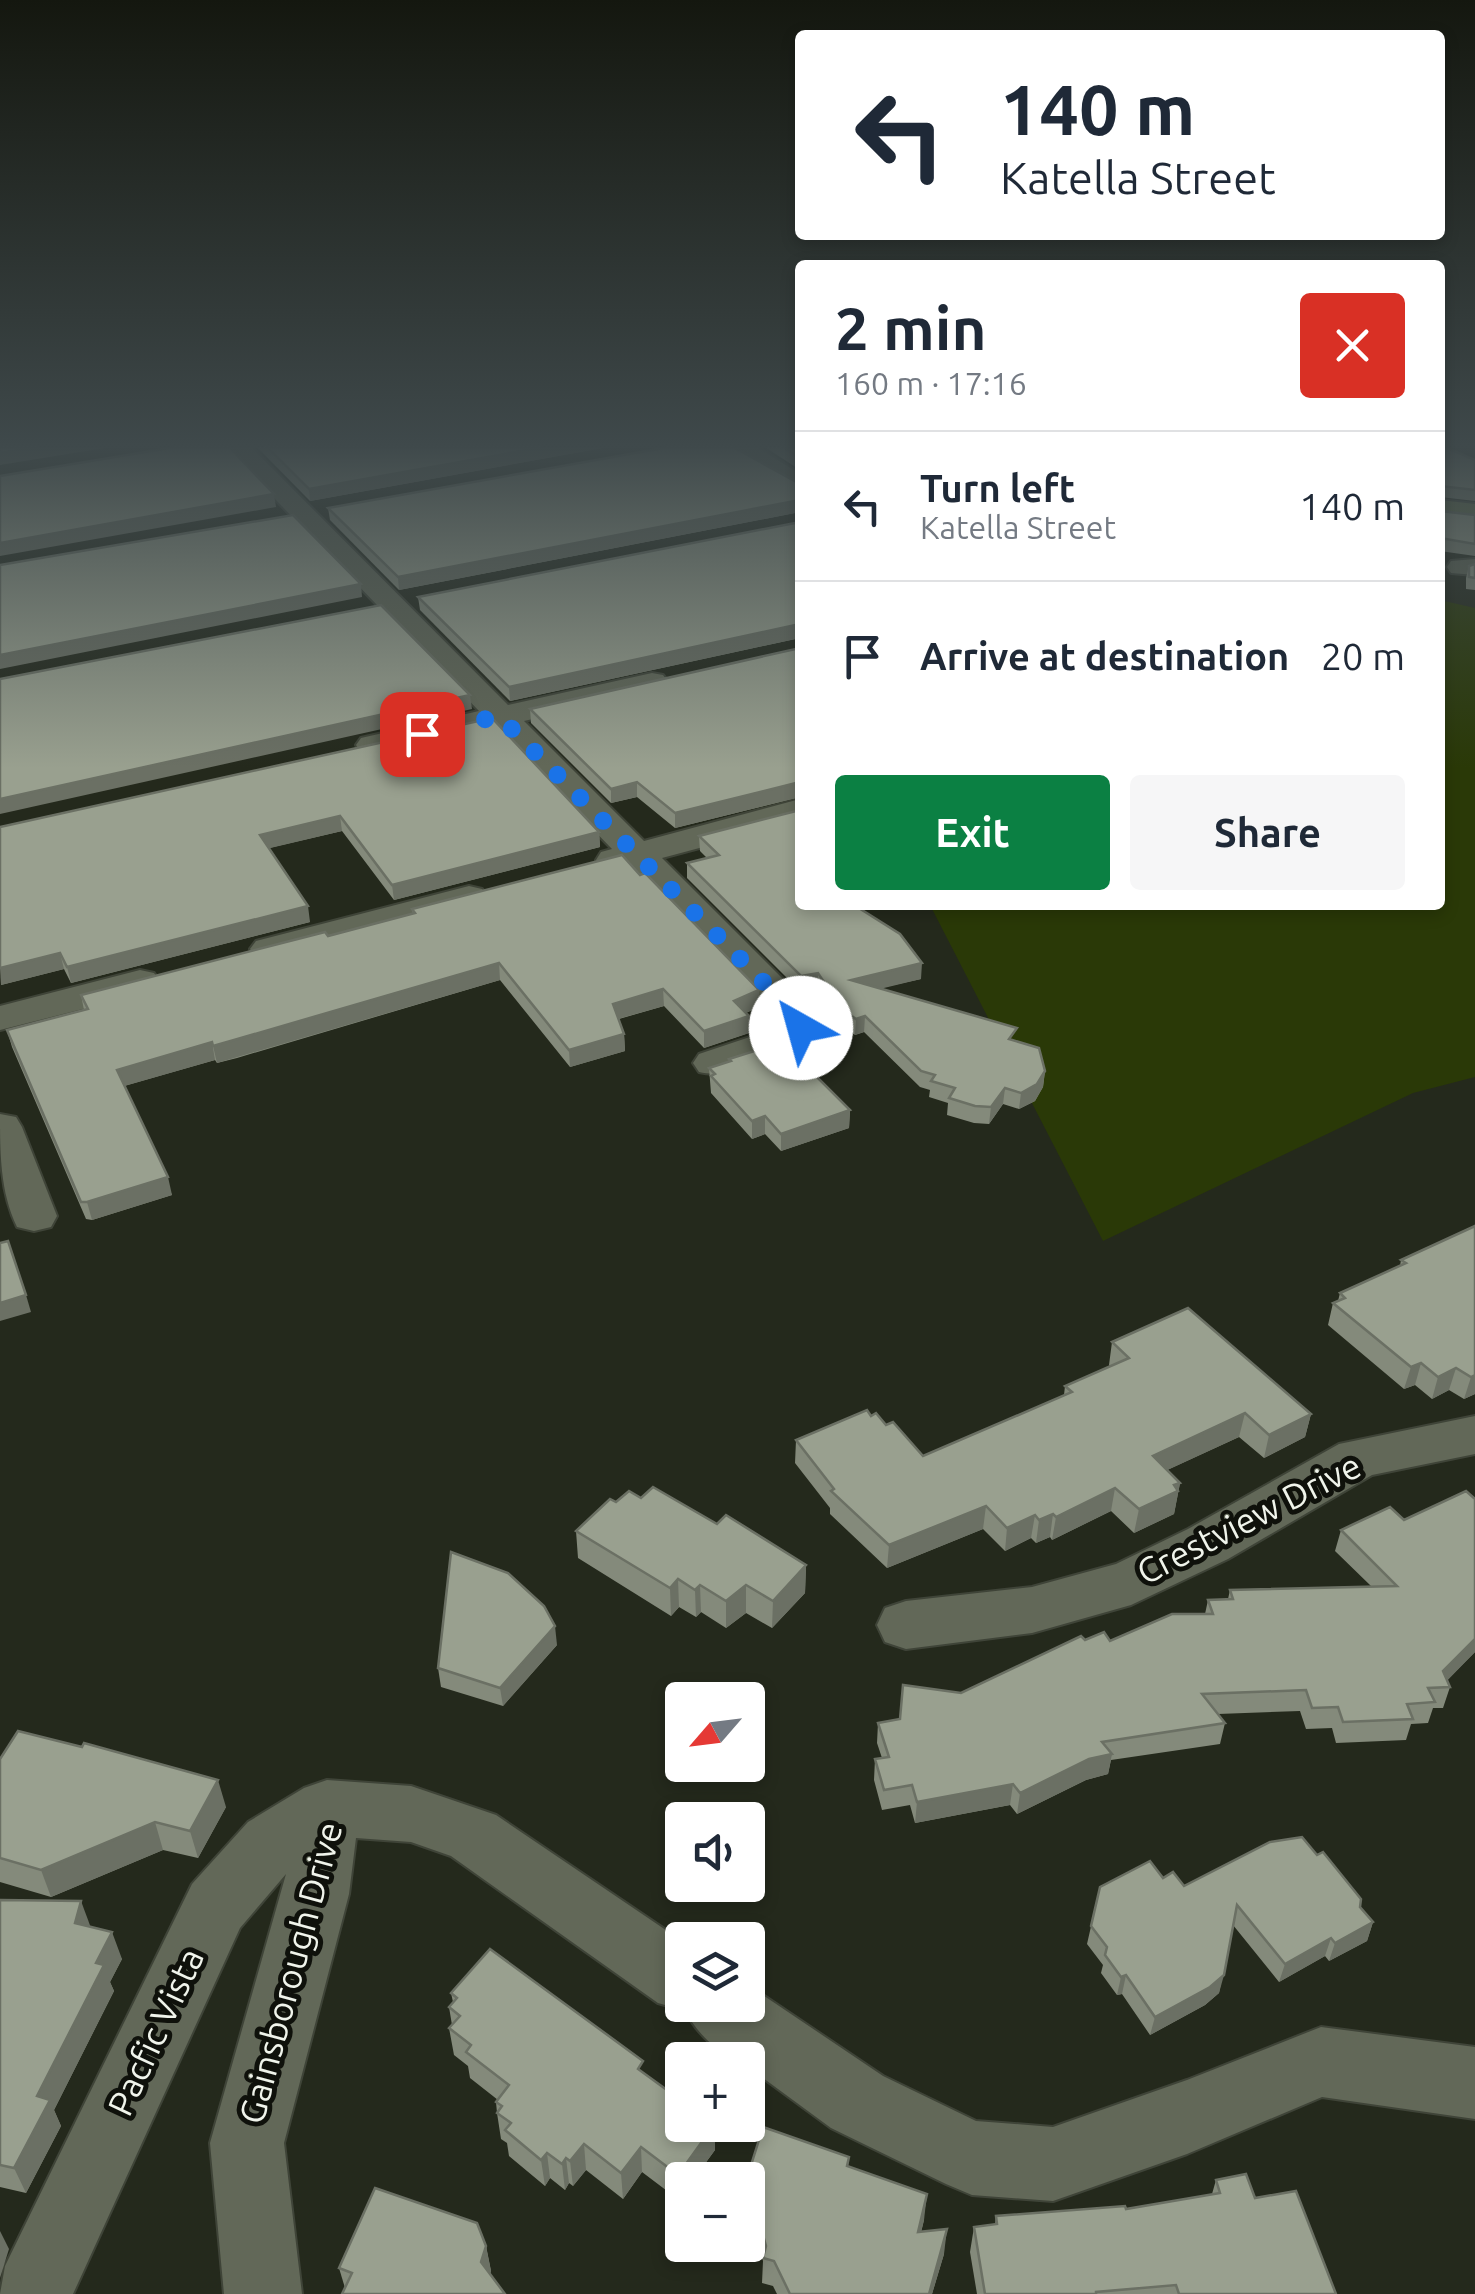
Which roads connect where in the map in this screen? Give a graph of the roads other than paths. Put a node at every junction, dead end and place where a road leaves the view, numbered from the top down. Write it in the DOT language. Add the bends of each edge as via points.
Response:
graph roads {
  1 [pos="352,554"];
  2 [pos="432,596"];
  3 [pos="394,604"];
  4 [pos="356,612"];
  5 [pos="687,674"];
  6 [pos="499,716"];
  7 [pos="345,751"];
  8 [pos="795,811"];
  9 [pos="637,854"];
  10 [pos="580,868"];
  11 [pos="502,888"];
  12 [pos="232,958"];
  13 [pos="174,973"];
  14 [pos="0,1018"];
  15 [pos="714,1063"];
  16 [pos="0,1127"];
  17 [pos="34,1216"];
  18 [pos="1475,1435"];
  19 [pos="906,1625"];
  20 [pos="327,1808"];
  21 [pos="665,1968"];
  22 [pos="742,2022"];
  23 [pos="1475,2083"];
  24 [pos="254,2286"];
  25 [pos="33,2294"];
  1 -- 3 [label="street"];
  2 -- 3 [label="street"];
  3 -- 4 [label="street"];
  3 -- 6 [label="street"];
  5 -- 6 [label="street"];
  6 -- 7 [label="street"];
  6 -- 9 [label="street"];
  8 -- 9 [label="street"];
  9 -- 10 [label="street"];
  9 -- 15 [label="street" via="800,1019 792,1037"];
  11 -- 12 [label="street"];
  13 -- 14 [label="street"];
  16 -- 17 [label="street"];
  18 -- 19 [label="street, Crestview Drive" via="1358,1458 1130,1582 1032,1610"];
  20 -- 21 [label="street, Gainsborough Drive" via="411,1814 474,1834"];
  20 -- 24 [label="street, Gainsborough Drive" via="316,1894 247,2144"];
  20 -- 25 [label="street, Pacfic Vista" via="271,1843 216,1906"];
  22 -- 23 [label="street" via="857,2102 972,2158 1053,2164 1321,2062"];
}
